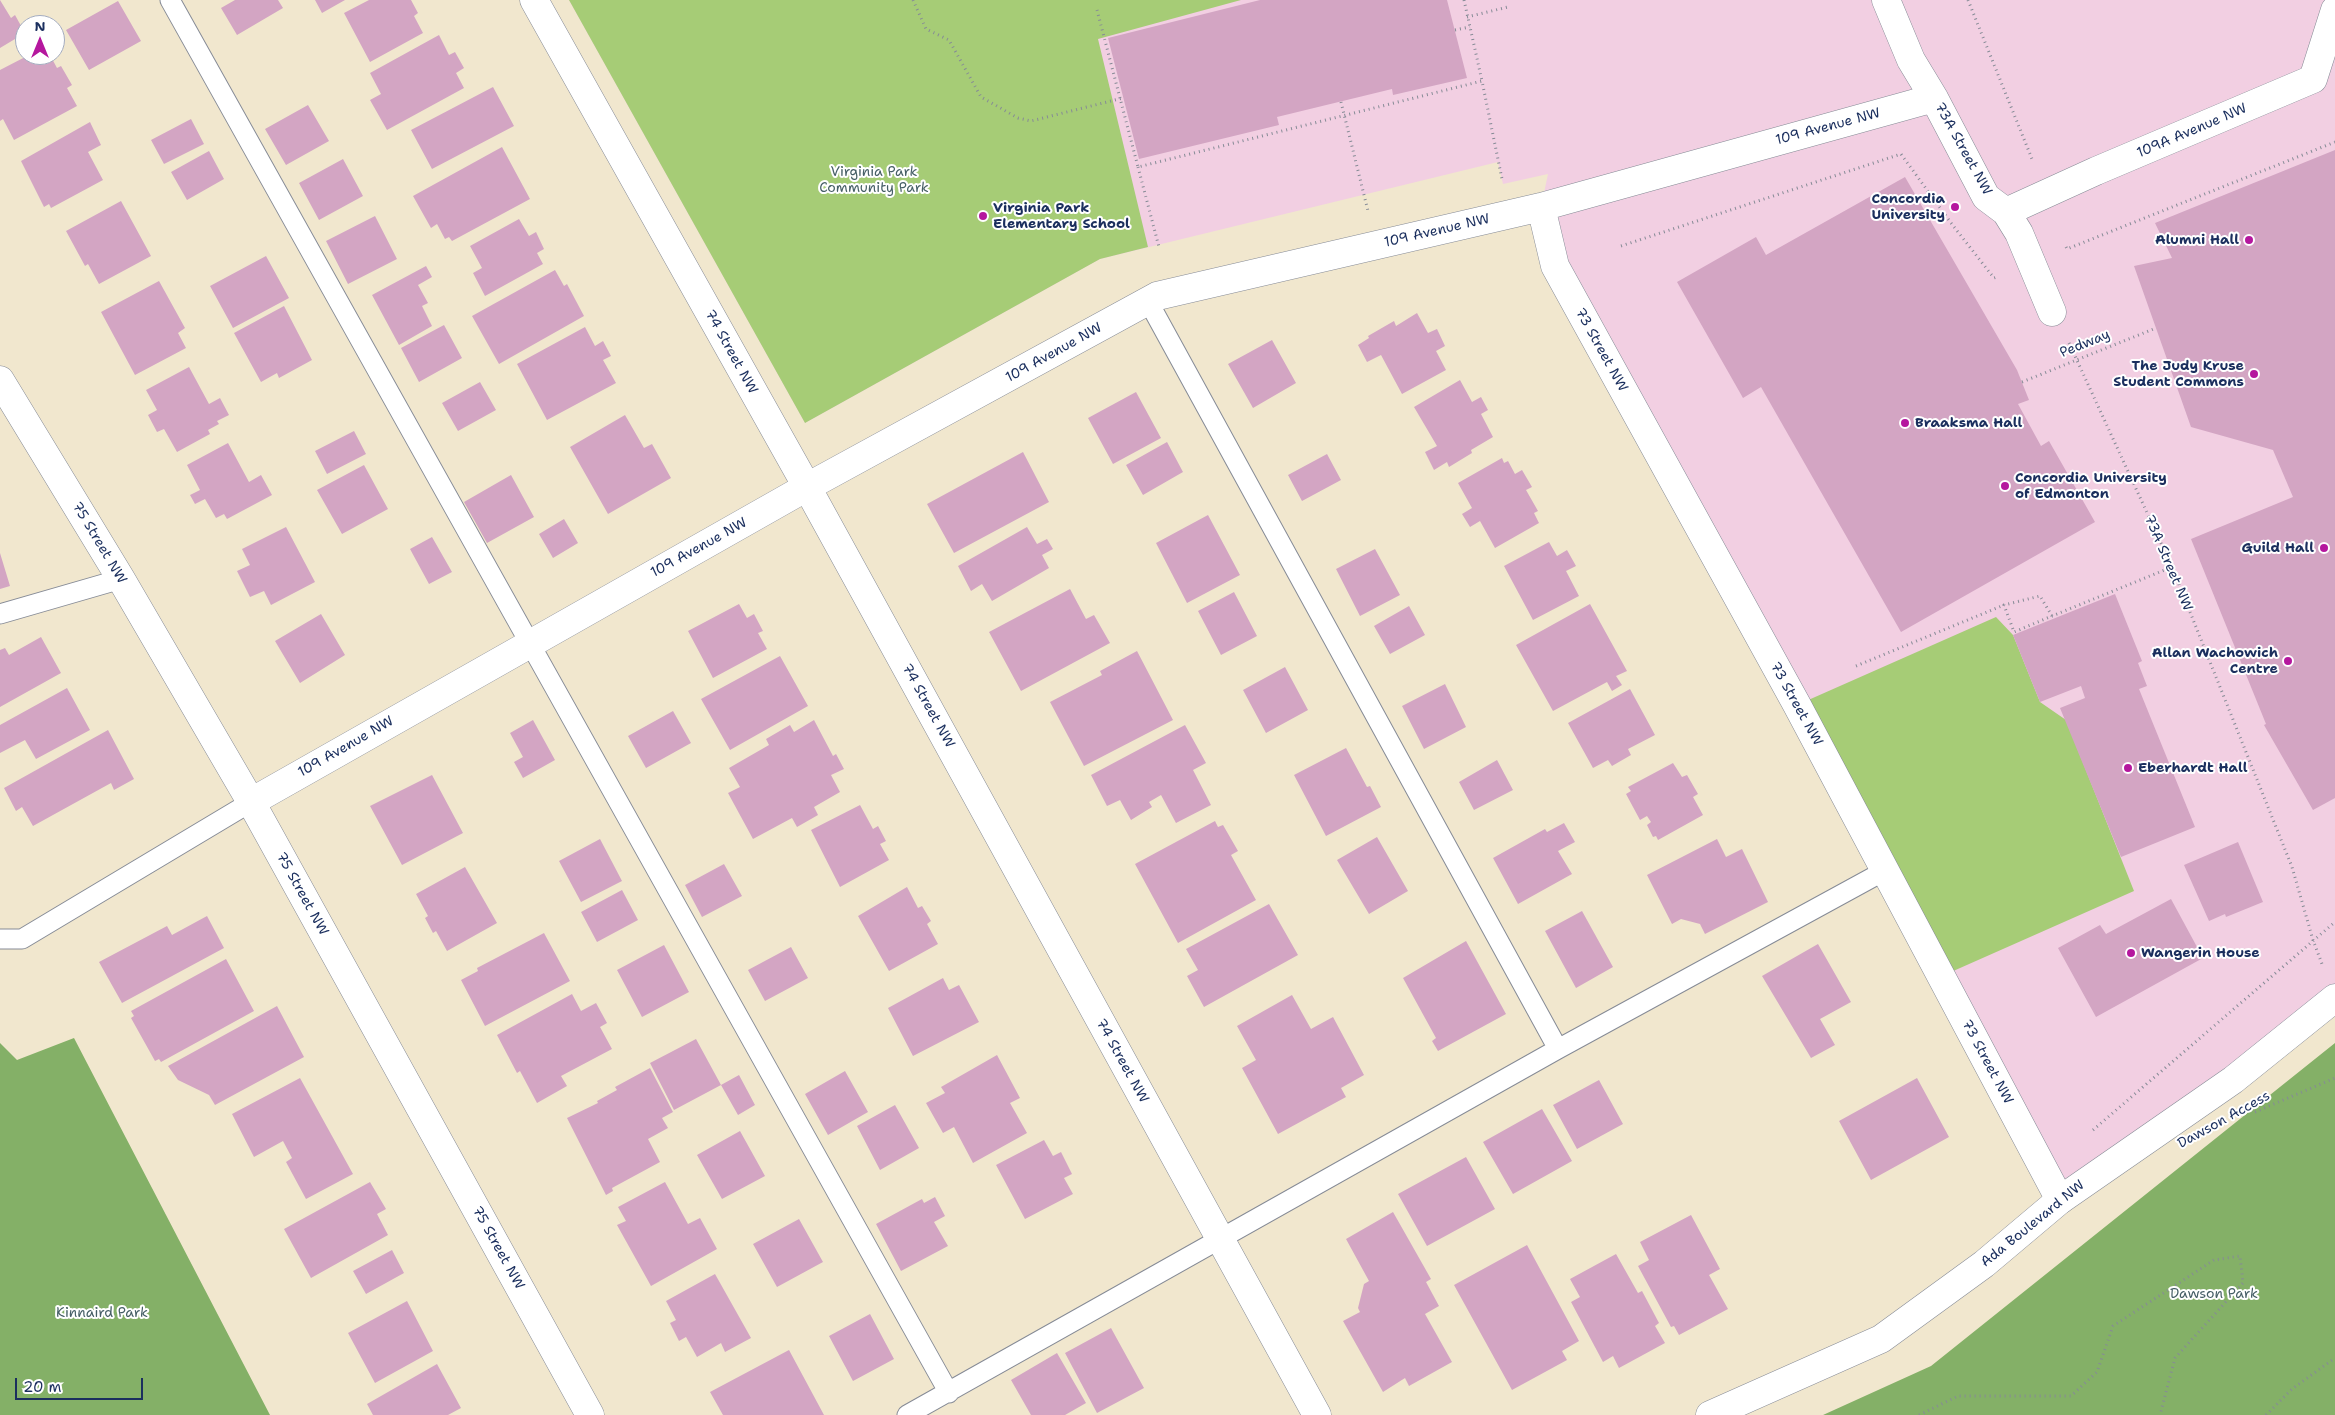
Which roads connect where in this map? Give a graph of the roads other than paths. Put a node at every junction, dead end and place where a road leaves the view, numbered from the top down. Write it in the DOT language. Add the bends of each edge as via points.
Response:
graph roads {
  1 [pos="170,0"];
  2 [pos="534,0"];
  3 [pos="1886,0"];
  4 [pos="2335,10"];
  5 [pos="1934,98"];
  6 [pos="1540,206"];
  7 [pos="2006,212"];
  8 [pos="1148,301"];
  9 [pos="2052,312"];
  10 [pos="0,380"];
  11 [pos="807,487"];
  12 [pos="121,579"];
  13 [pos="0,614"];
  14 [pos="530,643"];
  15 [pos="251,802"];
  16 [pos="1886,870"];
  17 [pos="0,939"];
  18 [pos="2335,998"];
  19 [pos="1558,1049"];
  20 [pos="2060,1200"];
  21 [pos="1219,1238"];
  22 [pos="949,1393"];
  23 [pos="590,1415"];
  24 [pos="907,1415"];
  25 [pos="1316,1415"];
  26 [pos="1710,1415"];
  1 -- 14 [label="lane"];
  2 -- 11 [label="street, 74 Street NW"];
  3 -- 5 [label="street, 73A Street NW" via="1911,60"];
  4 -- 7 [label="street, 109A Avenue NW" via="2312,79"];
  5 -- 6 [label="street, 109 Avenue NW"];
  5 -- 7 [label="street, 73A Street NW" via="1986,196"];
  6 -- 8 [label="street, 109 Avenue NW" via="1157,296"];
  6 -- 16 [label="street, 73 Street NW" via="1554,266"];
  7 -- 9 [label="street, 73A Street NW" via="2019,233"];
  8 -- 11 [label="street, 109 Avenue NW"];
  8 -- 19 [label="lane"];
  10 -- 12 [label="street, 75 Street NW"];
  11 -- 14 [label="street, 109 Avenue NW"];
  11 -- 21 [label="street, 74 Street NW"];
  12 -- 13 [label="lane"];
  12 -- 15 [label="street, 75 Street NW"];
  14 -- 15 [label="street, 109 Avenue NW"];
  14 -- 22 [label="lane"];
  15 -- 17 [label="lane" via="22,939"];
  15 -- 23 [label="street, 75 Street NW"];
  16 -- 19 [label="lane"];
  16 -- 20 [label="street, 73 Street NW"];
  18 -- 20 [label="street, Ada Boulevard NW" via="2233,1080"];
  19 -- 21 [label="lane"];
  20 -- 26 [label="street, Ada Boulevard NW" via="1984,1264 1881,1339"];
  21 -- 22 [label="lane"];
  21 -- 25 [label="street, 74 Street NW"];
  22 -- 24 [label="lane"];
}
